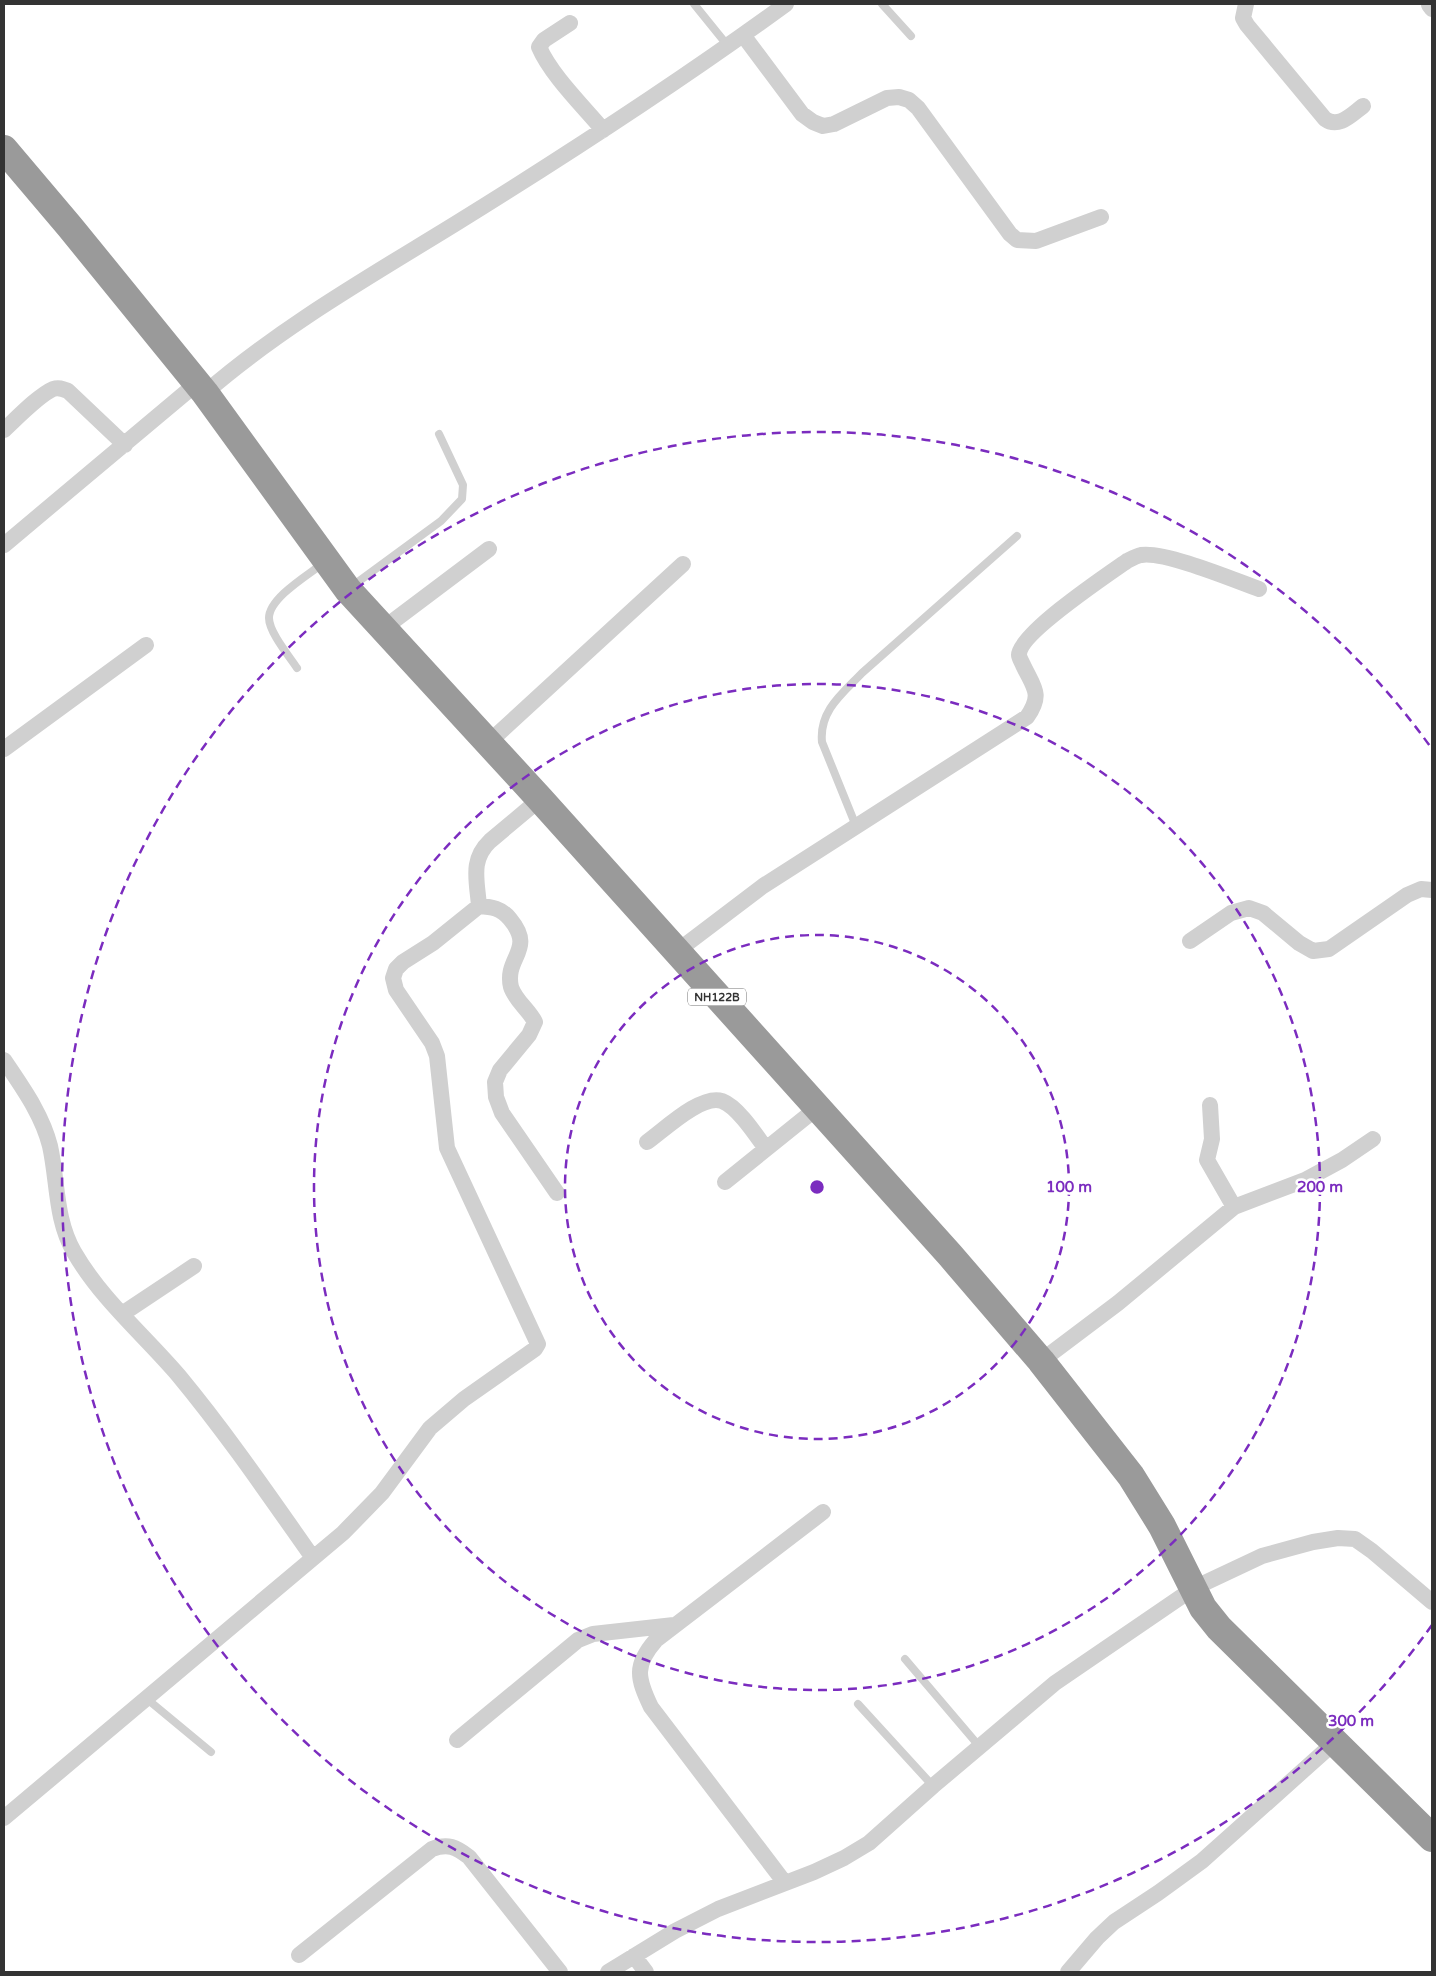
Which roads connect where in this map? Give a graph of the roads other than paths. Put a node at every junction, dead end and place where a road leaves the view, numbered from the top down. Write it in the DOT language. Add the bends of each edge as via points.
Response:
graph roads {
  1 [pos="694,4"];
  2 [pos="786,4"];
  3 [pos="882,4"];
  4 [pos="1246,4"];
  5 [pos="570,23"];
  6 [pos="742,35"];
  7 [pos="911,36"];
  8 [pos="728,46"];
  9 [pos="1363,106"];
  10 [pos="604,130"];
  11 [pos="4,149"];
  12 [pos="1101,217"];
  13 [pos="200,388"];
  14 [pos="4,430"];
  15 [pos="440,434"];
  16 [pos="125,445"];
  17 [pos="1017,536"];
  18 [pos="4,545"];
  19 [pos="489,549"];
  20 [pos="326,561"];
  21 [pos="683,564"];
  22 [pos="348,590"];
  23 [pos="1259,590"];
  24 [pos="384,628"];
  25 [pos="146,645"];
  26 [pos="297,668"];
  27 [pos="488,743"];
  28 [pos="4,749"];
  29 [pos="540,799"];
  30 [pos="856,826"];
  31 [pos="1432,890"];
  32 [pos="479,906"];
  33 [pos="1190,941"];
  34 [pos="676,952"];
  35 [pos="4,1060"];
  36 [pos="1210,1106"];
  37 [pos="817,1108"];
  38 [pos="1373,1139"];
  39 [pos="647,1142"];
  40 [pos="766,1149"];
  41 [pos="725,1182"];
  42 [pos="557,1193"];
  43 [pos="1234,1207"];
  44 [pos="194,1266"];
  45 [pos="122,1314"];
  46 [pos="1041,1360"];
  47 [pos="823,1512"];
  48 [pos="313,1558"];
  49 [pos="1194,1588"];
  50 [pos="1432,1602"];
  51 [pos="674,1625"];
  52 [pos="905,1659"];
  53 [pos="146,1699"];
  54 [pos="858,1704"];
  55 [pos="457,1740"];
  56 [pos="1334,1742"];
  57 [pos="979,1746"];
  58 [pos="211,1752"];
  59 [pos="933,1786"];
  60 [pos="4,1818"];
  61 [pos="1432,1838"];
  62 [pos="785,1883"];
  63 [pos="299,1955"];
  64 [pos="634,1956"];
  65 [pos="560,1972"];
  66 [pos="608,1972"];
  67 [pos="646,1972"];
  68 [pos="1068,1972"];
  1 -- 8 [label="lane"];
  2 -- 6 [label="street"];
  3 -- 7 [label="lane"];
  4 -- 9 [label="street" via="1244,18 1247,25 1325,119 1337,123"];
  5 -- 10 [label="street" via="539,47 569,90"];
  6 -- 8 [label="street"];
  6 -- 12 [label="street" via="802,114 823,126 834,124 887,98 899,96 909,100 1017,240 1036,240"];
  8 -- 10 [label="street"];
  10 -- 13 [label="street" via="291,326"];
  11 -- 13 [label="highway, NH122B"];
  13 -- 16 [label="street"];
  13 -- 20 [label="highway, NH122B"];
  14 -- 16 [label="street" via="45,394 61,388"];
  15 -- 22 [label="lane" via="463,485 462,499 441,521"];
  16 -- 18 [label="street"];
  17 -- 30 [label="lane" via="862,673 824,716 822,742"];
  19 -- 24 [label="street"];
  20 -- 22 [label="highway, NH122B"];
  20 -- 26 [label="lane" via="271,607 269,618 273,630"];
  21 -- 27 [label="street"];
  22 -- 24 [label="highway, NH122B"];
  23 -- 30 [label="street" via="1157,556 1141,555 1127,561 1045,621 1021,645 1019,656 1036,694 1035,706 1028,717"];
  24 -- 27 [label="highway, NH122B"];
  25 -- 28 [label="street"];
  27 -- 29 [label="highway, NH122B"];
  29 -- 32 [label="street" via="482,848 475,864"];
  29 -- 34 [label="highway, NH122B"];
  30 -- 34 [label="street" via="763,886"];
  31 -- 33 [label="street" via="1420,889 1407,895 1329,949 1313,951 1263,913 1249,908 1231,914"];
  32 -- 42 [label="street" via="493,906 500,910 519,930 520,944 511,972 512,987 536,1022 500,1070 495,1082 496,1097 502,1113"];
  32 -- 48 [label="street" via="433,944 403,962 393,978 396,990 432,1043 437,1056 447,1148 538,1344 430,1428 377,1499"];
  34 -- 37 [label="highway, NH122B"];
  35 -- 45 [label="street" via="29,1098 50,1146 59,1213 72,1250 85,1271"];
  36 -- 43 [label="street" via="1212,1139 1207,1160"];
  37 -- 40 [label="street"];
  37 -- 46 [label="highway, NH122B"];
  38 -- 43 [label="street" via="1305,1180"];
  39 -- 40 [label="street" via="709,1100 722,1102 734,1110"];
  40 -- 41 [label="street"];
  43 -- 46 [label="street" via="1110,1309"];
  44 -- 45 [label="street"];
  45 -- 48 [label="street" via="196,1397"];
  46 -- 49 [label="highway, NH122B" via="1131,1476 1162,1526"];
  47 -- 51 [label="street"];
  48 -- 53 [label="street"];
  49 -- 50 [label="street" via="1262,1556 1338,1538 1355,1539"];
  49 -- 56 [label="highway, NH122B" via="1219,1628"];
  49 -- 57 [label="street" via="1055,1683"];
  51 -- 55 [label="street" via="593,1634 578,1640"];
  51 -- 62 [label="street" via="644,1653 640,1668 641,1686 651,1707"];
  52 -- 57 [label="lane"];
  53 -- 58 [label="lane"];
  53 -- 60 [label="street"];
  54 -- 59 [label="lane"];
  56 -- 61 [label="highway, NH122B"];
  56 -- 68 [label="street" via="1202,1861 1114,1922"];
  57 -- 59 [label="street"];
  59 -- 62 [label="street" via="869,1843 844,1858"];
  62 -- 64 [label="street" via="718,1909"];
  63 -- 65 [label="street" via="432,1849 443,1845 455,1847 469,1857"];
  64 -- 66 [label="street"];
  64 -- 67 [label="street"];
}
